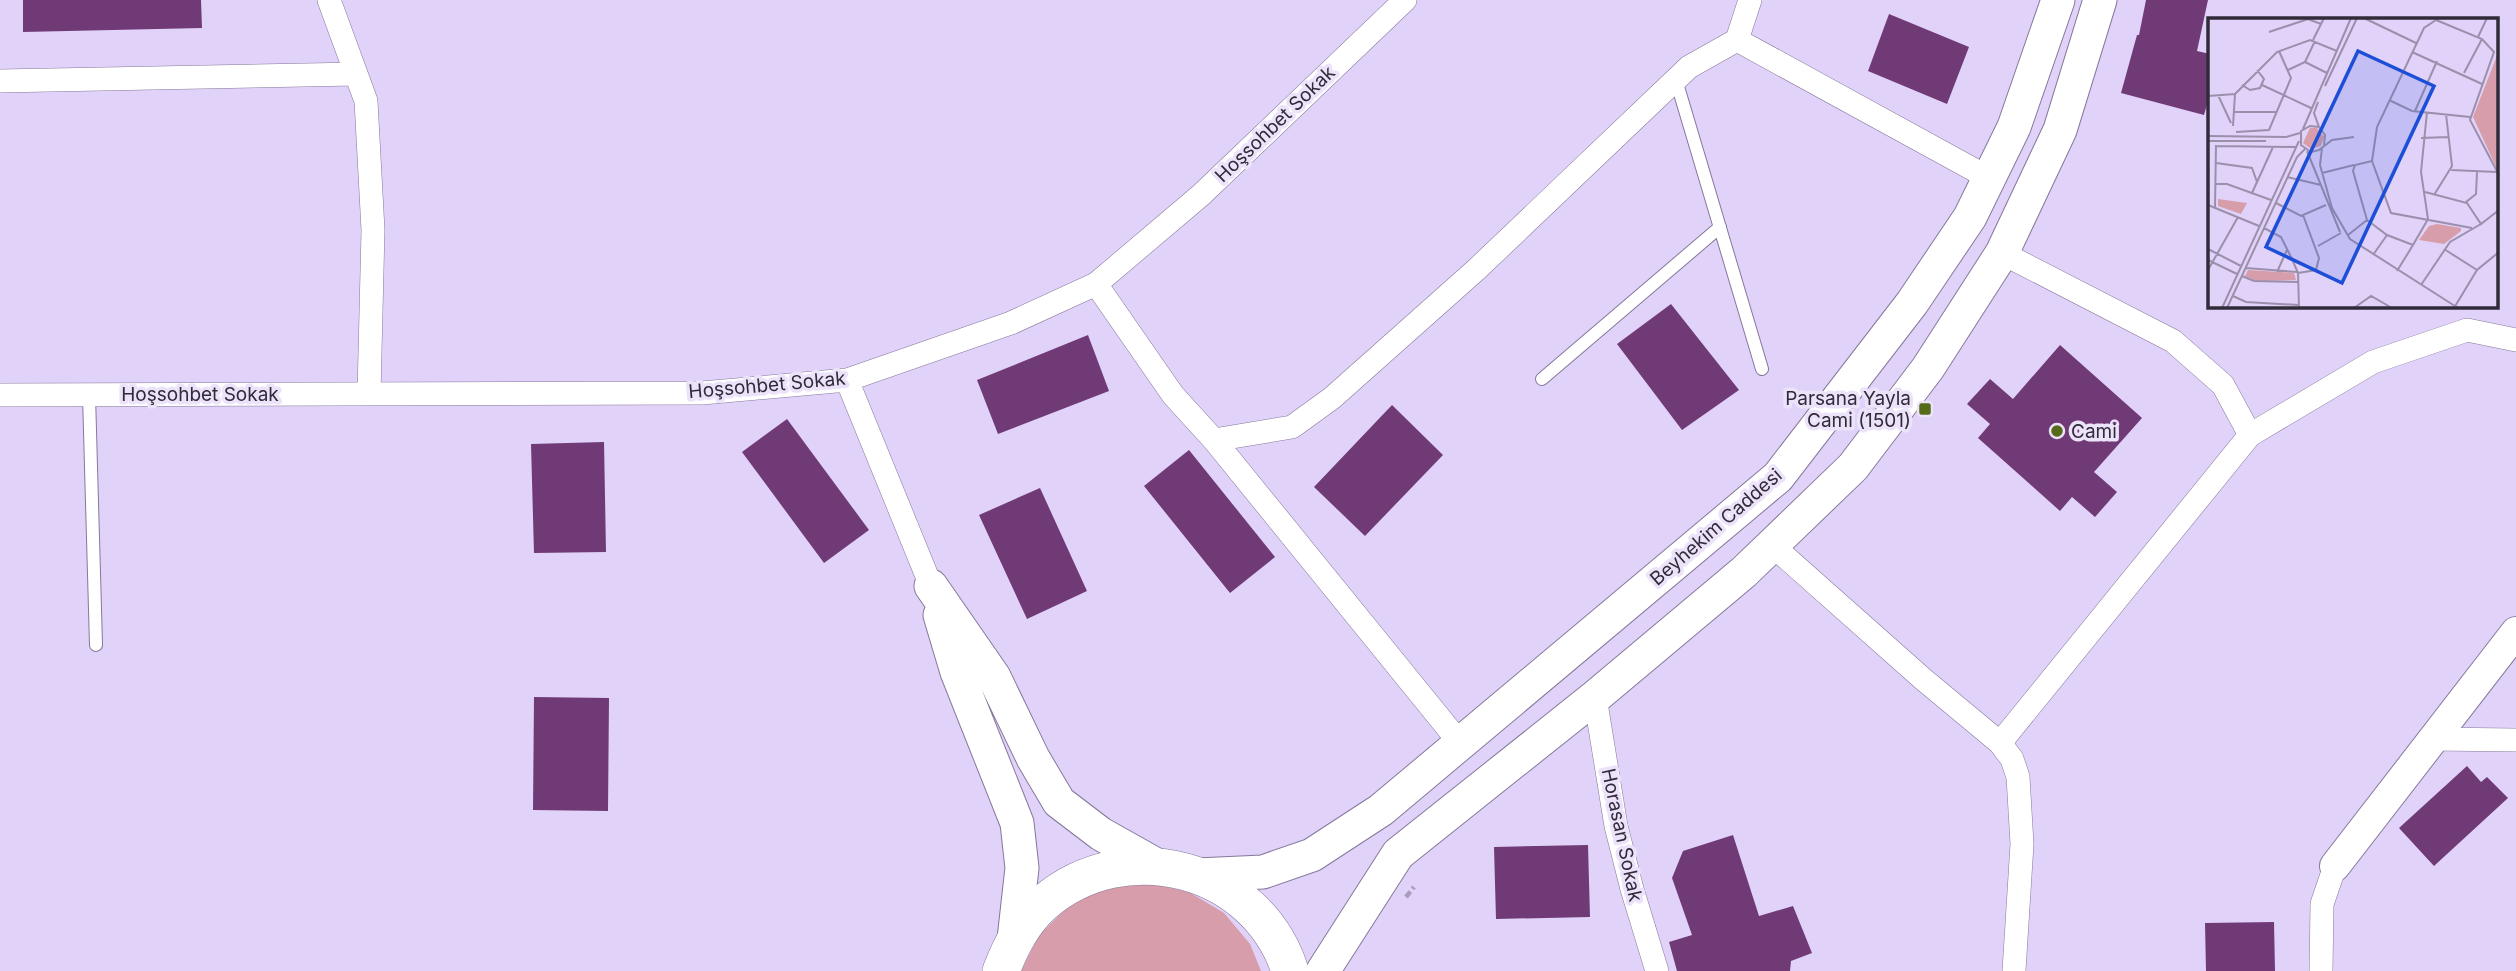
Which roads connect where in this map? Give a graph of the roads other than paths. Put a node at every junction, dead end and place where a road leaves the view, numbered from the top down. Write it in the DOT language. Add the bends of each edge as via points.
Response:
graph roads {
  1 [pos="329,0"];
  2 [pos="1405,0"];
  3 [pos="1751,0"];
  4 [pos="2058,0"];
  5 [pos="2100,0"];
  6 [pos="1737,40"];
  7 [pos="356,74"];
  8 [pos="0,80"];
  9 [pos="1675,80"];
  10 [pos="1989,178"];
  11 [pos="1720,227"];
  12 [pos="2003,253"];
  13 [pos="1096,284"];
  14 [pos="2516,340"];
  15 [pos="1762,369"];
  16 [pos="1542,379"];
  17 [pos="847,380"];
  18 [pos="369,394"];
  19 [pos="0,395"];
  20 [pos="89,395"];
  21 [pos="2250,435"];
  22 [pos="1214,440"];
  23 [pos="1772,545"];
  24 [pos="930,586"];
  25 [pos="2516,632"];
  26 [pos="96,645"];
  27 [pos="1595,697"];
  28 [pos="2432,740"];
  29 [pos="2516,740"];
  30 [pos="1460,743"];
  31 [pos="2000,743"];
  32 [pos="1158,866"];
  33 [pos="2335,866"];
  34 [pos="1197,875"];
  35 [pos="1007,955"];
  36 [pos="1290,971"];
  37 [pos="1323,971"];
  38 [pos="1657,971"];
  39 [pos="2014,971"];
  40 [pos="2322,971"];
  1 -- 7 [label="street"];
  2 -- 13 [label="street, Hoşsohbet Sokak" via="1201,195"];
  3 -- 6 [label="street"];
  4 -- 10 [label="main road, Beyhekim Caddesi" via="2014,127"];
  5 -- 12 [label="main road" via="2060,130"];
  6 -- 9 [label="street"];
  6 -- 10 [label="street"];
  7 -- 8 [label="street"];
  7 -- 18 [label="street" via="366,101 373,230"];
  9 -- 11 [label="lane"];
  9 -- 22 [label="street" via="1477,269 1332,398 1292,427"];
  10 -- 30 [label="main road, Beyhekim Caddesi" via="1970,217 1912,303 1778,477"];
  11 -- 15 [label="lane"];
  11 -- 16 [label="lane"];
  12 -- 21 [label="street" via="2173,341 2223,385"];
  12 -- 23 [label="main road" via="1928,368 1853,467"];
  13 -- 17 [label="street, Hoşsohbet Sokak" via="1011,323"];
  13 -- 22 [label="street" via="1173,395"];
  14 -- 21 [label="street" via="2467,330 2373,362"];
  17 -- 18 [label="street, Hoşsohbet Sokak" via="702,393"];
  17 -- 24 [label="street"];
  18 -- 20 [label="street, Hoşsohbet Sokak"];
  19 -- 20 [label="street, Hoşsohbet Sokak"];
  20 -- 26 [label="lane"];
  21 -- 31 [label="street"];
  22 -- 30 [label="street"];
  23 -- 27 [label="main road"];
  23 -- 31 [label="street"];
  24 -- 32 [label="main road" via="994,677 1059,802 1101,834"];
  24 -- 35 [label="main road" via="957,672 1017,822 1022,868"];
  25 -- 28 [label="street"];
  27 -- 37 [label="main road" via="1398,854"];
  27 -- 38 [label="street, Horasan Sokak" via="1616,826"];
  28 -- 29 [label="street"];
  28 -- 33 [label="street"];
  30 -- 34 [label="main road, Beyhekim Caddesi" via="1381,810 1312,855 1263,872"];
  31 -- 39 [label="street" via="2018,777 2022,844"];
  32 -- 34 [label="main road"];
  32 -- 35 [label="main road" via="1118,867 1080,879 1043,904"];
  33 -- 40 [label="street" via="2322,904"];
  34 -- 36 [label="main road" via="1237,896 1268,928"];
}
